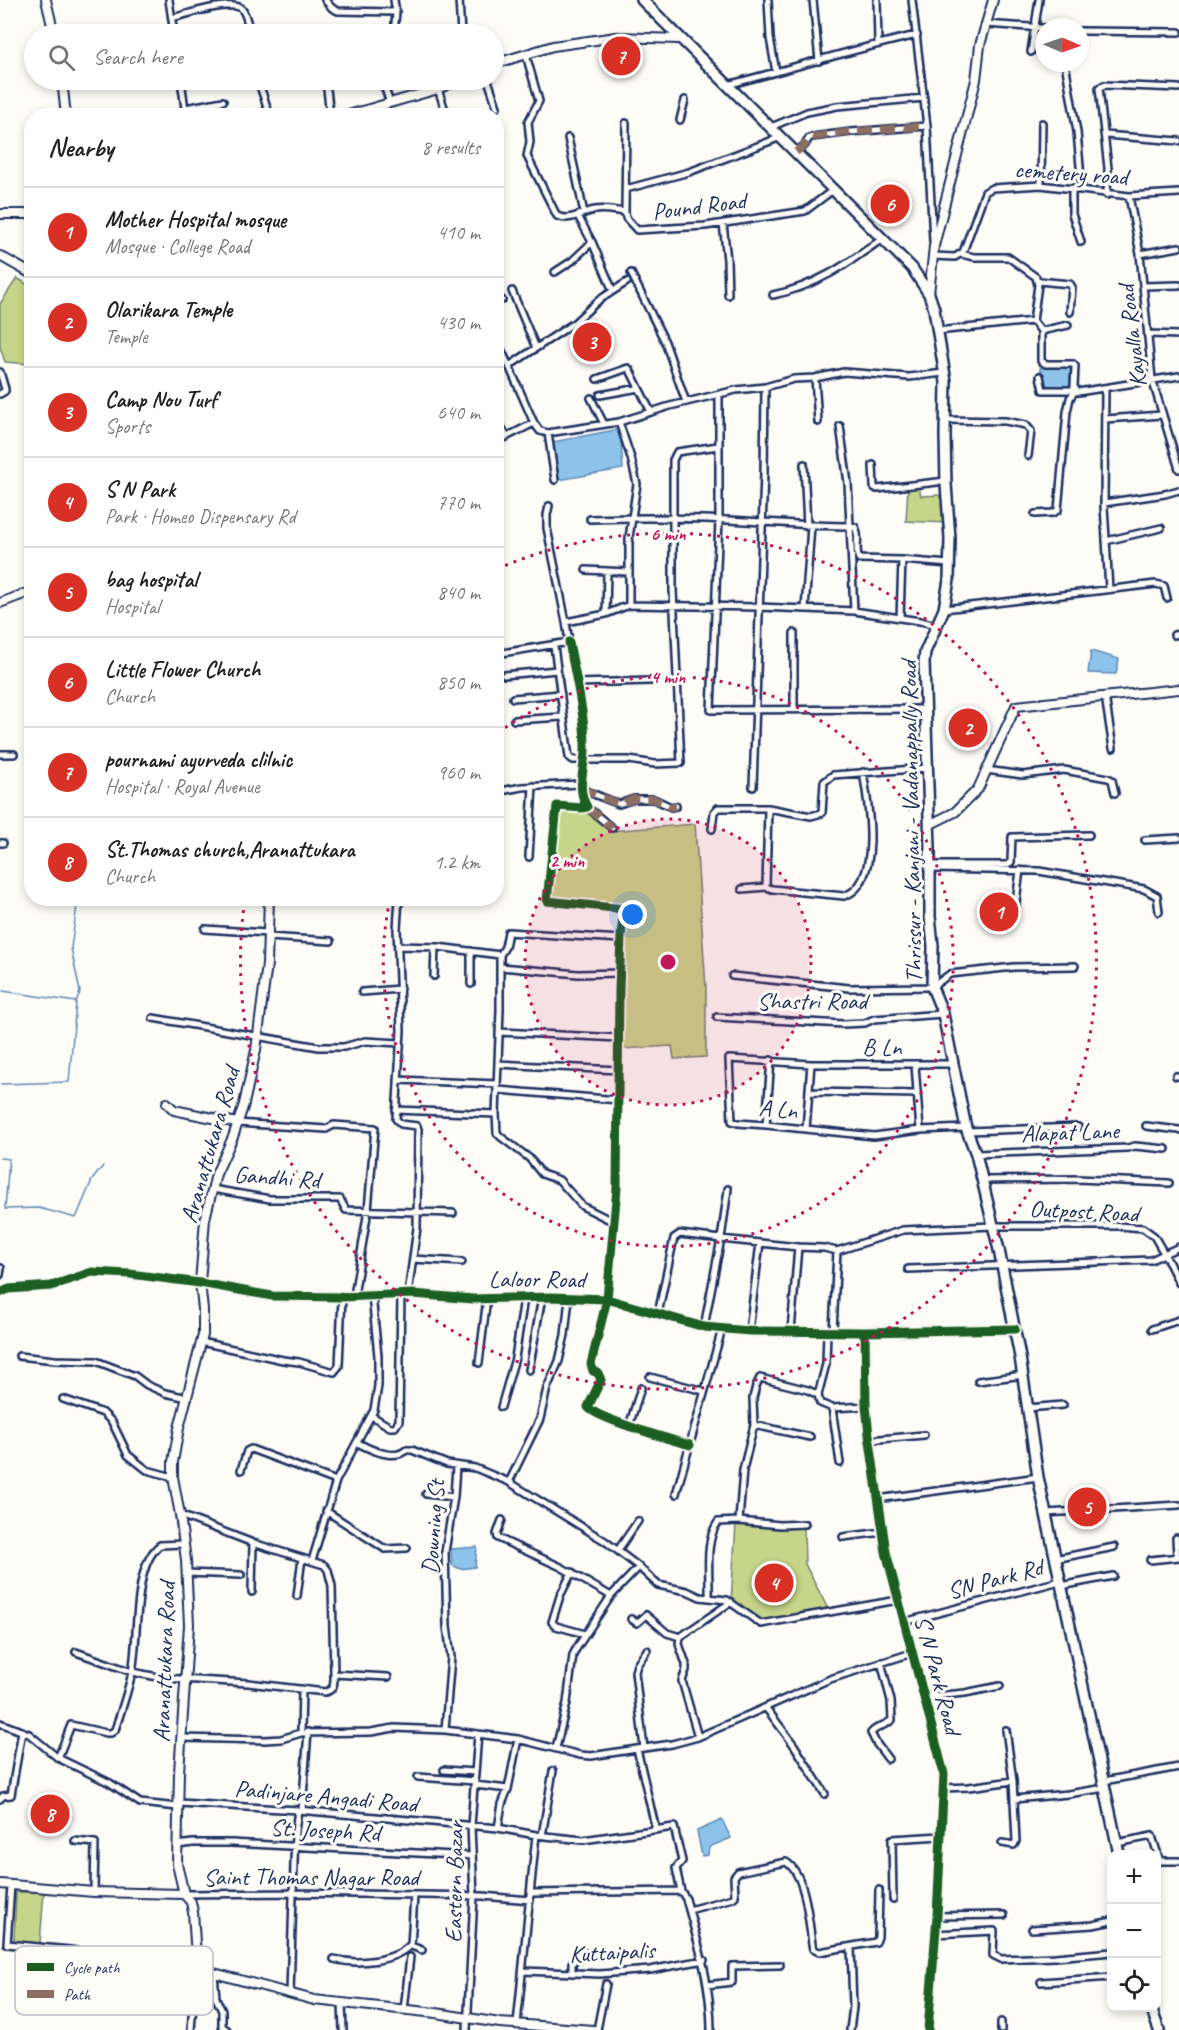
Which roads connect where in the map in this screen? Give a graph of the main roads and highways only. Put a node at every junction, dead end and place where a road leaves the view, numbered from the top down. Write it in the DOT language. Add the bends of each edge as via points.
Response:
graph roads {
  1 [pos="46,0"];
  2 [pos="993,0"];
  3 [pos="647,1"];
  4 [pos="52,24"];
  5 [pos="679,39"];
  6 [pos="504,61"];
  7 [pos="63,90"];
  8 [pos="435,90"];
  9 [pos="65,108"];
  10 [pos="372,108"];
  11 [pos="24,213"];
  12 [pos="0,214"];
  13 [pos="0,256"];
  14 [pos="24,270"];
  15 [pos="929,294"];
  16 [pos="24,594"];
  17 [pos="0,603"];
  18 [pos="1179,689"];
  19 [pos="929,825"];
  20 [pos="270,906"];
  21 [pos="167,1103"];
  22 [pos="237,1123"];
  23 [pos="200,1283"];
  24 [pos="1015,1329"];
  25 [pos="1118,1850"];
  26 [pos="0,1884"];
  27 [pos="184,1894"];
  28 [pos="197,1946"];
  29 [pos="213,1972"];
  30 [pos="1153,2012"];
  31 [pos="593,2030"];
  32 [pos="1159,2030"];
  1 -- 4 [label="main road"];
  2 -- 15 [label="main road" via="934,246"];
  3 -- 5 [label="main road, Thrissur - Kanjani - Vadanappally Road"];
  5 -- 6 [label="main road" via="616,37 553,46"];
  5 -- 15 [label="main road, Thrissur - Kanjani - Vadanappally Road" via="912,268"];
  7 -- 9 [label="main road"];
  8 -- 10 [label="main road"];
  11 -- 12 [label="main road"];
  13 -- 14 [label="main road"];
  15 -- 19 [label="main road, Thrissur - Kanjani - Vadanappally Road" via="946,382 950,538 948,594 924,662"];
  16 -- 17 [label="main road"];
  18 -- 19 [label="main road" via="1016,706 978,789 961,806"];
  19 -- 24 [label="main road, Thrissur - Kanjani - Vadanappally Road" via="932,987 943,1014"];
  20 -- 22 [label="main road, Aranattukara Road" via="258,1036"];
  21 -- 22 [label="main road" via="174,1110"];
  22 -- 23 [label="main road, Aranattukara Road" via="205,1219"];
  23 -- 24 [label="main road, Laloor Road" via="272,1296 607,1299 704,1327 749,1331"];
  23 -- 27 [label="main road, Aranattukara Road" via="204,1323 173,1462 189,1625 177,1845 178,1874"];
  24 -- 25 [label="main road, Thrissur - Kanjani - Vadanappally Road" via="1038,1478"];
  26 -- 27 [label="main road"];
  27 -- 28 [label="main road, Aranattukara Road" via="191,1902"];
  29 -- 31 [label="main road, Aranattukara Road" via="314,2000"];
  30 -- 32 [label="main road"];
}
